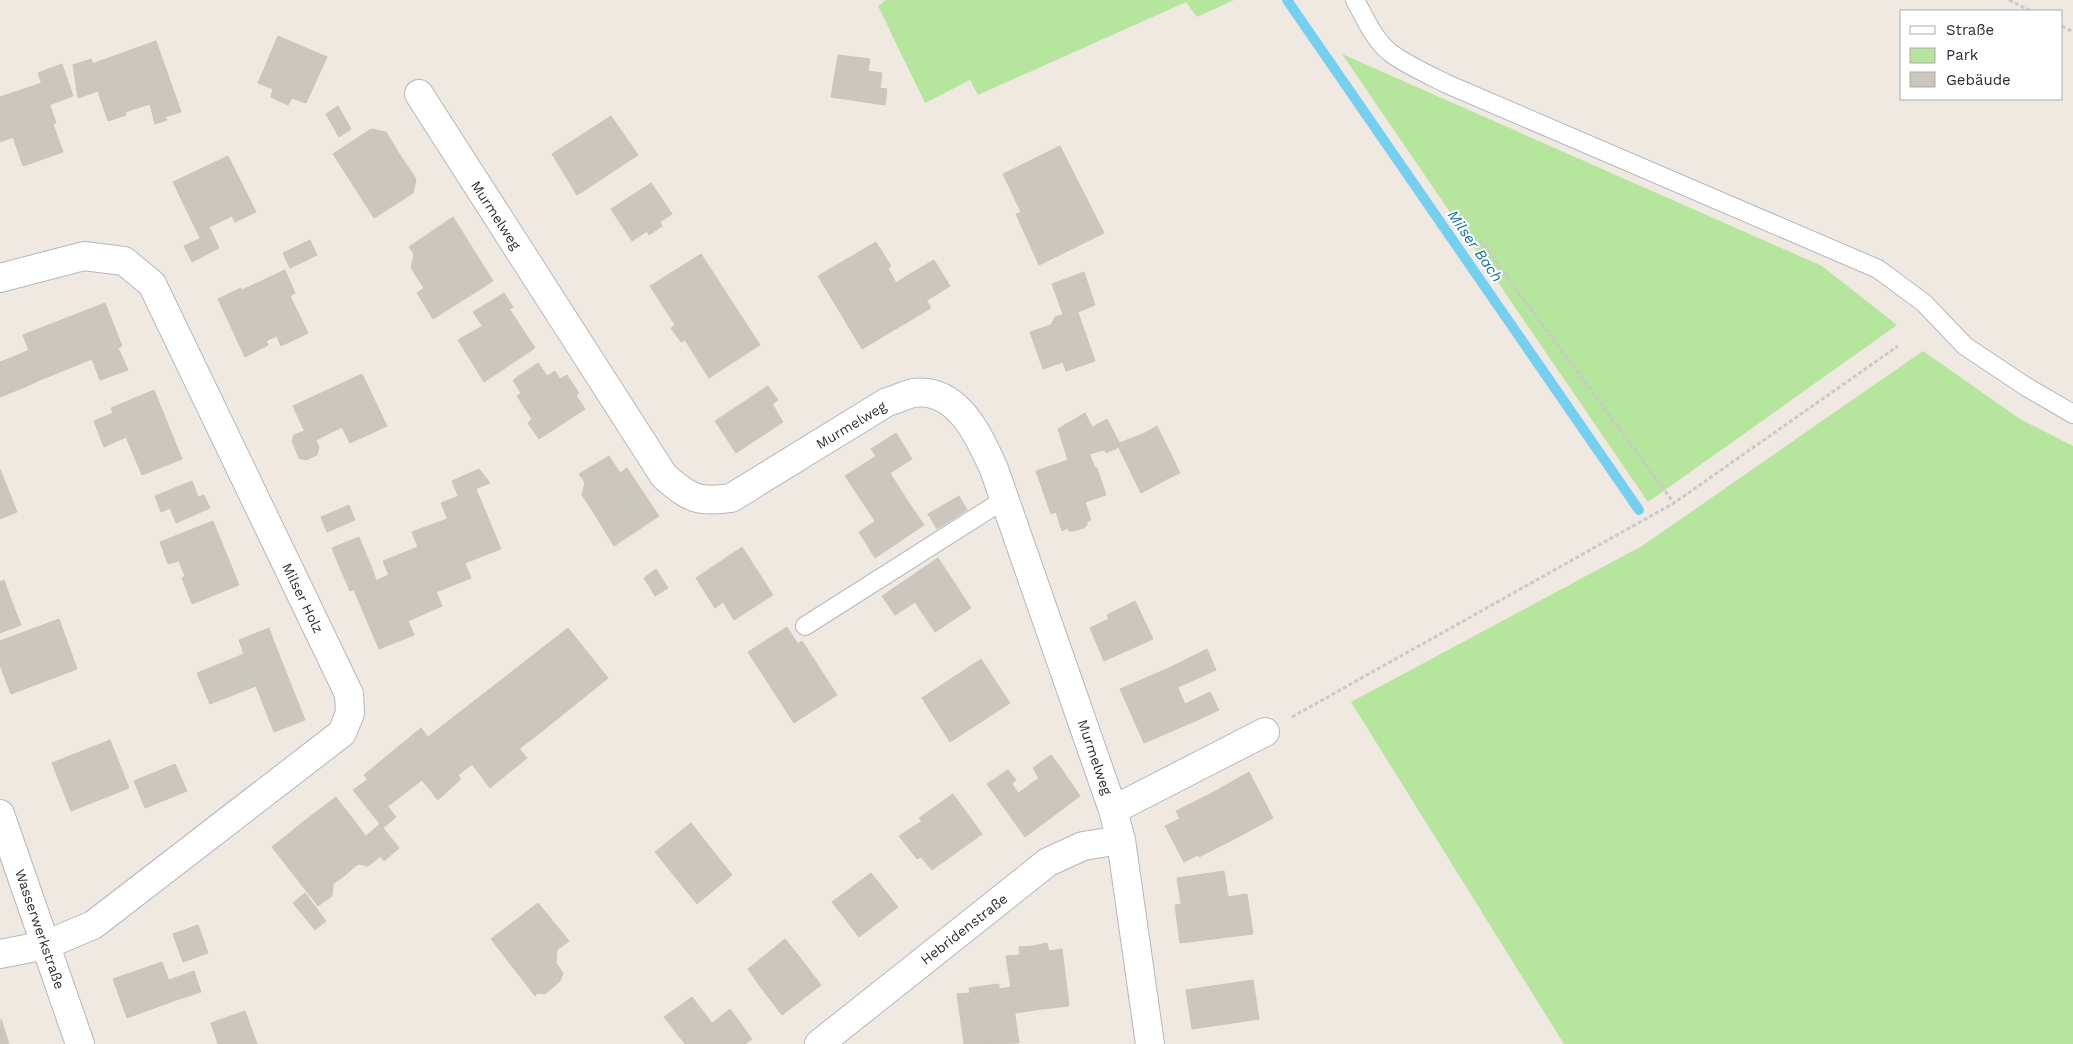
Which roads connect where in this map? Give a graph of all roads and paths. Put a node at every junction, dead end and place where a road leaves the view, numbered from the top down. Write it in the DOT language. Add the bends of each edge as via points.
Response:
graph roads {
  1 [pos="1355,0"];
  2 [pos="2009,0"];
  3 [pos="2030,10"];
  4 [pos="419,94"];
  5 [pos="1480,240"];
  6 [pos="0,278"];
  7 [pos="1898,346"];
  8 [pos="2073,414"];
  9 [pos="1005,499"];
  10 [pos="1674,503"];
  11 [pos="806,626"];
  12 [pos="1265,732"];
  13 [pos="1113,810"];
  14 [pos="0,814"];
  15 [pos="1122,840"];
  16 [pos="46,945"];
  17 [pos="0,954"];
  18 [pos="80,1044"];
  19 [pos="819,1044"];
  20 [pos="1150,1044"];
  1 -- 8 [label="lane" via="1391,54 1456,88 1878,269 1924,303 1965,346"];
  2 -- 3 [label="path"];
  4 -- 9 [label="street, Murmelweg" via="664,476 682,492 709,501 732,498 887,402 913,393 938,396 963,412 988,455"];
  5 -- 10 [label="path"];
  6 -- 16 [label="street, Milser Holz" via="84,256 124,261 152,284 348,694 350,713 342,733 93,925"];
  7 -- 10 [label="path"];
  9 -- 11 [label="lane"];
  9 -- 13 [label="street, Murmelweg"];
  10 -- 12 [label="path"];
  12 -- 13 [label="street"];
  13 -- 15 [label="street, Murmelweg"];
  14 -- 16 [label="street, Wasserwerkstraße"];
  15 -- 19 [label="street, Hebridenstraße" via="1083,846 1048,862"];
  15 -- 20 [label="street, Murmelweg"];
  16 -- 17 [label="street, Milser Holz"];
  16 -- 18 [label="street, Wasserwerkstraße"];
}
